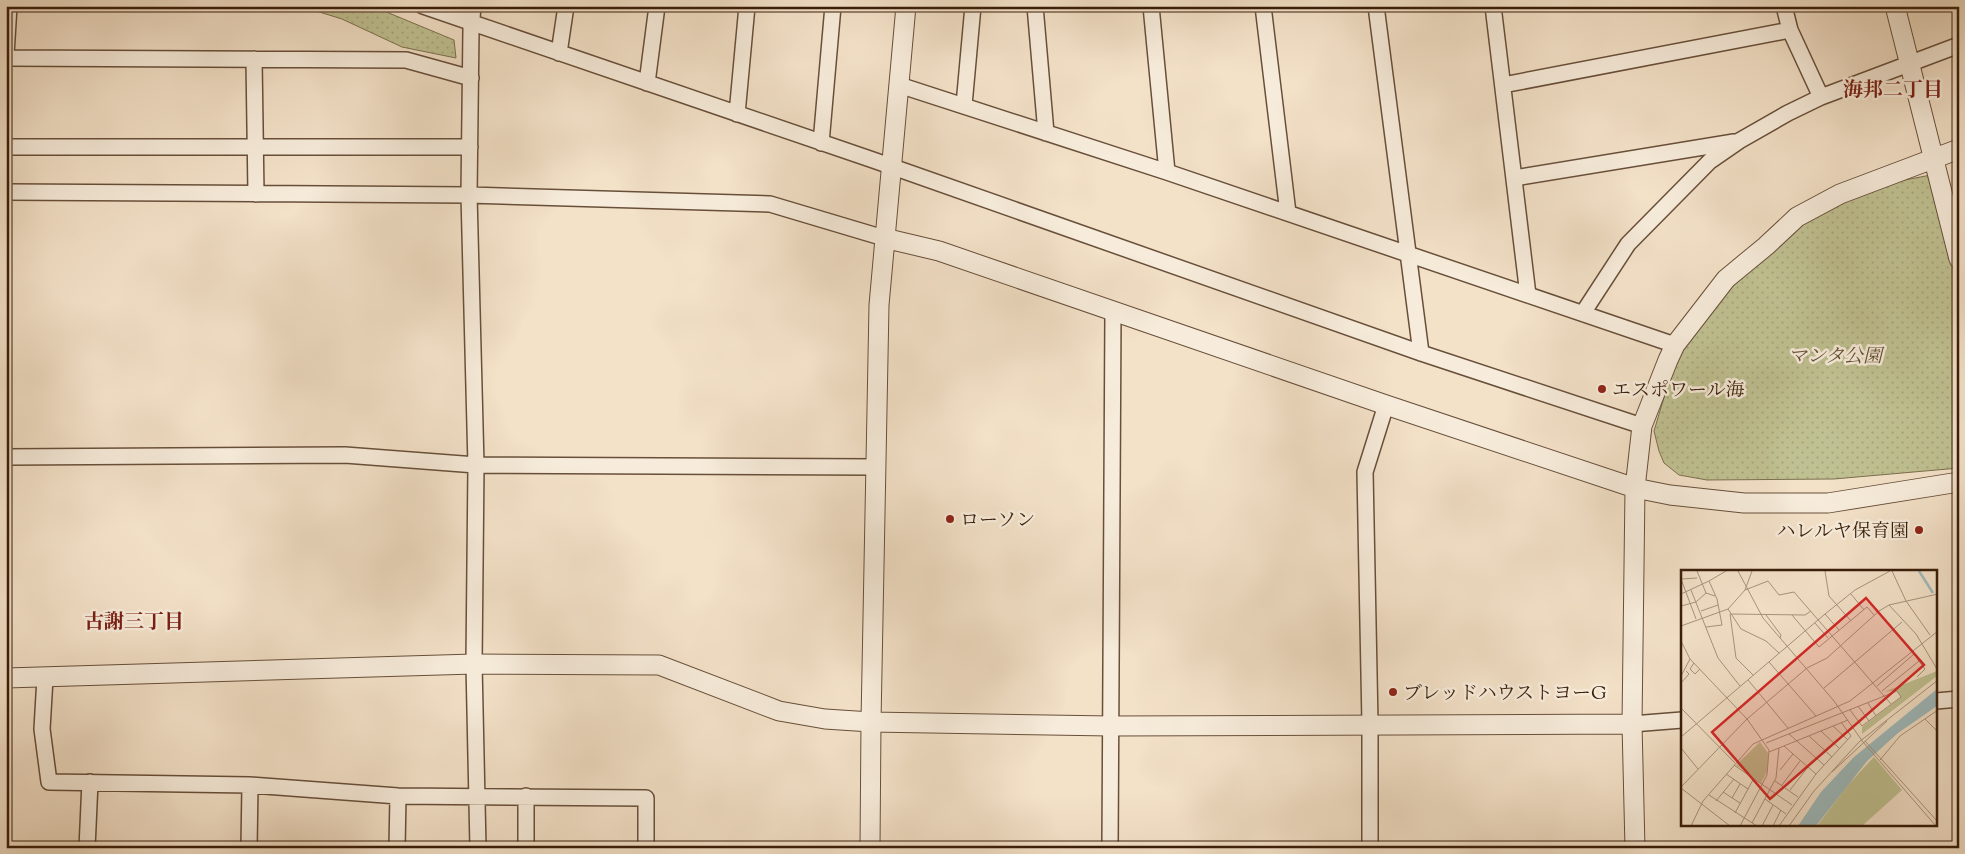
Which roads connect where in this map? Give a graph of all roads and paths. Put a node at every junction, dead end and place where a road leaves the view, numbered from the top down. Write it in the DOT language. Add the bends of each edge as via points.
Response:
graph roads {
  1 [pos="9,6"];
  2 [pos="423,6"];
  3 [pos="473,6"];
  4 [pos="566,6"];
  5 [pos="657,6"];
  6 [pos="747,6"];
  7 [pos="833,6"];
  8 [pos="906,6"];
  9 [pos="973,6"];
  10 [pos="1035,6"];
  11 [pos="1151,6"];
  12 [pos="1263,6"];
  13 [pos="1376,6"];
  14 [pos="1493,6"];
  15 [pos="1784,6"];
  16 [pos="1895,6"];
  17 [pos="472,23"];
  18 [pos="1790,30"];
  19 [pos="1959,45"];
  20 [pos="559,53"];
  21 [pos="6,56"];
  22 [pos="254,59"];
  23 [pos="1909,64"];
  24 [pos="471,78"];
  25 [pos="647,83"];
  26 [pos="899,85"];
  27 [pos="1503,85"];
  28 [pos="1821,97"];
  29 [pos="964,105"];
  30 [pos="737,114"];
  31 [pos="1046,133"];
  32 [pos="1739,141"];
  33 [pos="821,143"];
  34 [pos="6,147"];
  35 [pos="255,147"];
  36 [pos="470,147"];
  37 [pos="1959,149"];
  38 [pos="1932,159"];
  39 [pos="891,167"];
  40 [pos="1167,172"];
  41 [pos="1514,178"];
  42 [pos="6,192"];
  43 [pos="256,194"];
  44 [pos="469,195"];
  45 [pos="1288,213"];
  46 [pos="884,238"];
  47 [pos="1408,253"];
  48 [pos="1958,255"];
  49 [pos="1528,294"];
  50 [pos="1113,311"];
  51 [pos="1583,313"];
  52 [pos="1675,345"];
  53 [pos="1421,353"];
  54 [pos="1386,405"];
  55 [pos="1642,426"];
  56 [pos="6,456"];
  57 [pos="476,465"];
  58 [pos="874,467"];
  59 [pos="1959,482"];
  60 [pos="1635,488"];
  61 [pos="474,664"];
  62 [pos="6,678"];
  63 [pos="45,678"];
  64 [pos="1959,699"];
  65 [pos="1938,701"];
  66 [pos="1681,720"];
  67 [pos="871,722"];
  68 [pos="1370,724"];
  69 [pos="1632,724"];
  70 [pos="1111,726"];
  71 [pos="90,782"];
  72 [pos="250,785"];
  73 [pos="398,796"];
  74 [pos="478,796"];
  75 [pos="526,796"];
  76 [pos="87,848"];
  77 [pos="249,848"];
  78 [pos="397,848"];
  79 [pos="478,848"];
  80 [pos="526,848"];
  81 [pos="646,848"];
  82 [pos="870,848"];
  83 [pos="1110,848"];
  84 [pos="1370,848"];
  85 [pos="1634,848"];
  1 -- 21 [label="street"];
  2 -- 17 [label="street"];
  3 -- 17 [label="street"];
  4 -- 20 [label="street"];
  5 -- 25 [label="street"];
  6 -- 30 [label="street"];
  7 -- 33 [label="street"];
  8 -- 26 [label="street"];
  9 -- 29 [label="street"];
  10 -- 31 [label="street"];
  11 -- 40 [label="street"];
  12 -- 45 [label="street"];
  13 -- 47 [label="street"];
  14 -- 27 [label="street"];
  15 -- 18 [label="street"];
  16 -- 23 [label="street"];
  17 -- 20 [label="street"];
  17 -- 24 [label="street"];
  18 -- 27 [label="street"];
  18 -- 28 [label="street"];
  19 -- 23 [label="street"];
  20 -- 25 [label="street"];
  21 -- 22 [label="street"];
  22 -- 24 [label="street" via="406,60"];
  22 -- 35 [label="street"];
  23 -- 28 [label="street"];
  23 -- 38 [label="street"];
  24 -- 36 [label="street"];
  25 -- 30 [label="street"];
  26 -- 29 [label="street"];
  26 -- 39 [label="street"];
  27 -- 41 [label="street"];
  28 -- 32 [label="street"];
  29 -- 31 [label="street"];
  30 -- 33 [label="street"];
  31 -- 40 [label="street"];
  32 -- 41 [label="street"];
  32 -- 51 [label="street" via="1710,161 1628,244"];
  33 -- 39 [label="street"];
  34 -- 35 [label="street"];
  35 -- 36 [label="street"];
  35 -- 43 [label="street"];
  36 -- 44 [label="street"];
  37 -- 38 [label="street"];
  38 -- 48 [label="street"];
  38 -- 52 [label="street" via="1840,194 1797,218 1726,279"];
  39 -- 46 [label="street"];
  39 -- 53 [label="street"];
  40 -- 45 [label="street"];
  41 -- 49 [label="street"];
  42 -- 43 [label="street"];
  43 -- 44 [label="street"];
  44 -- 46 [label="street" via="770,204"];
  44 -- 57 [label="street"];
  45 -- 47 [label="street"];
  46 -- 50 [label="street" via="939,251"];
  46 -- 58 [label="street"];
  47 -- 49 [label="street"];
  47 -- 53 [label="street"];
  49 -- 51 [label="street"];
  50 -- 54 [label="street"];
  50 -- 70 [label="street"];
  51 -- 52 [label="street"];
  52 -- 55 [label="street"];
  53 -- 55 [label="street"];
  54 -- 60 [label="street"];
  54 -- 68 [label="street" via="1365,472"];
  55 -- 60 [label="street"];
  56 -- 57 [label="street" via="345,455"];
  57 -- 58 [label="street"];
  57 -- 61 [label="street"];
  58 -- 67 [label="street"];
  59 -- 60 [label="street" via="1828,504 1744,503"];
  60 -- 69 [label="street"];
  61 -- 63 [label="street"];
  61 -- 67 [label="street" via="659,665 779,712"];
  61 -- 74 [label="street"];
  62 -- 63 [label="street"];
  63 -- 71 [label="street" via="42,729 49,782"];
  64 -- 65 [label="street"];
  66 -- 69 [label="street"];
  67 -- 70 [label="street"];
  67 -- 82 [label="street"];
  68 -- 69 [label="street"];
  68 -- 70 [label="street"];
  68 -- 84 [label="street"];
  69 -- 85 [label="street"];
  70 -- 83 [label="street"];
  71 -- 72 [label="street"];
  71 -- 76 [label="street"];
  72 -- 73 [label="street"];
  72 -- 77 [label="street"];
  73 -- 74 [label="street"];
  73 -- 78 [label="street"];
  74 -- 75 [label="street"];
  74 -- 79 [label="street"];
  75 -- 80 [label="street"];
  75 -- 81 [label="street" via="646,798"];
}
